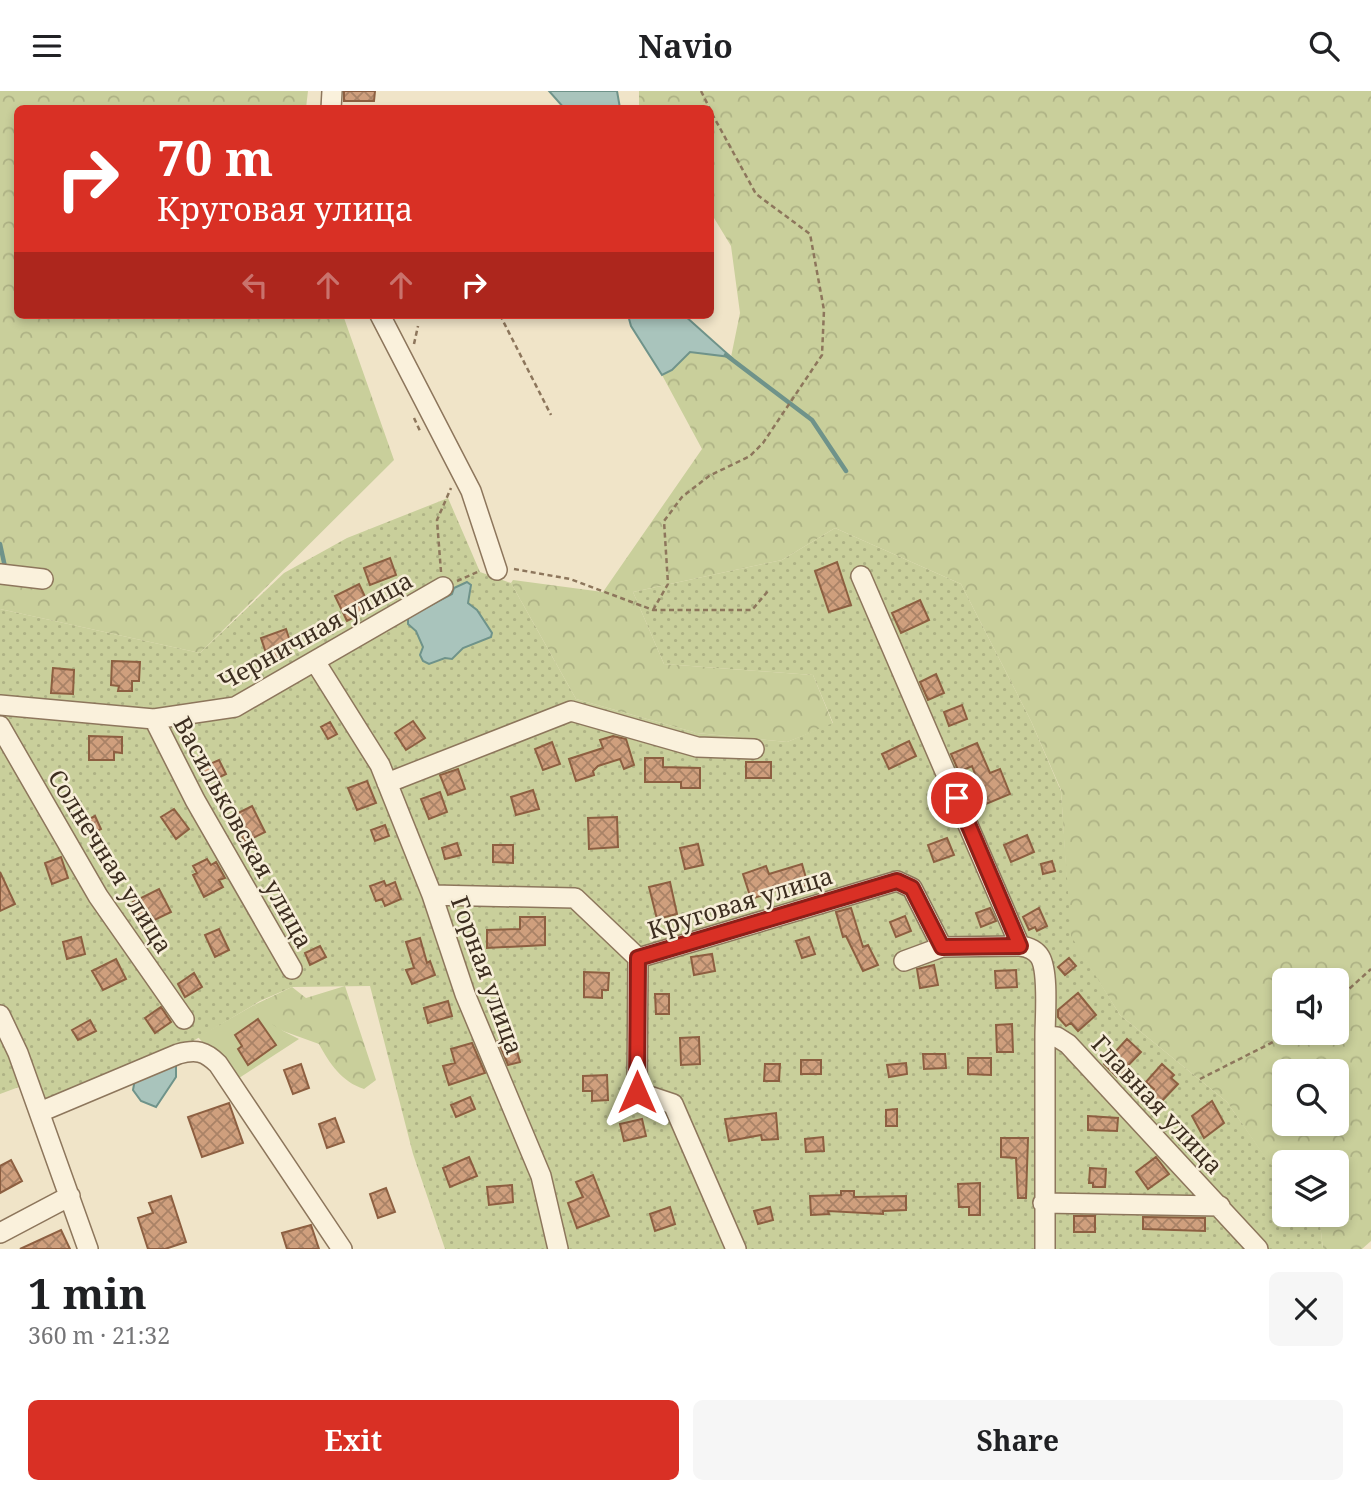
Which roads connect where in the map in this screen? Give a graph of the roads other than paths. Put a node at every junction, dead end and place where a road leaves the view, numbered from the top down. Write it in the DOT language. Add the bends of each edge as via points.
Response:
graph roads {
  1 [pos="382,319"];
  2 [pos="497,570"];
  3 [pos="0,574"];
  4 [pos="861,576"];
  5 [pos="43,579"];
  6 [pos="442,583"];
  7 [pos="316,663"];
  8 [pos="0,705"];
  9 [pos="154,719"];
  10 [pos="0,726"];
  11 [pos="754,749"];
  12 [pos="387,783"];
  13 [pos="432,895"];
  14 [pos="1020,946"];
  15 [pos="942,947"];
  16 [pos="638,958"];
  17 [pos="904,961"];
  18 [pos="292,969"];
  19 [pos="0,1015"];
  20 [pos="184,1019"];
  21 [pos="1045,1037"];
  22 [pos="40,1112"];
  23 [pos="65,1199"];
  24 [pos="1044,1203"];
  25 [pos="1220,1206"];
  26 [pos="0,1233"];
  27 [pos="88,1249"];
  28 [pos="342,1249"];
  29 [pos="558,1249"];
  30 [pos="736,1249"];
  31 [pos="1045,1249"];
  32 [pos="1258,1249"];
  1 -- 2 [label="street" via="471,491"];
  3 -- 5 [label="street"];
  4 -- 14 [label="street"];
  6 -- 7 [label="street, Черничная улица"];
  7 -- 9 [label="street, Черничная улица" via="235,707"];
  7 -- 12 [label="street"];
  8 -- 9 [label="street, Черничная улица"];
  9 -- 18 [label="street, Васильковская улица"];
  10 -- 20 [label="street, Солнечная улица" via="98,896"];
  11 -- 12 [label="street" via="697,747 571,711"];
  12 -- 13 [label="street"];
  13 -- 16 [label="street, Горная улица" via="575,898"];
  13 -- 29 [label="street, Горная улица" via="465,994 541,1175"];
  14 -- 15 [label="street"];
  14 -- 21 [label="street" via="1031,948 1040,957 1044,971"];
  15 -- 16 [label="street, Круговая улица" via="912,888 897,881"];
  15 -- 17 [label="street"];
  16 -- 30 [label="street, Круговая улица" via="637,1092 673,1104"];
  19 -- 22 [label="street"];
  21 -- 24 [label="street"];
  21 -- 25 [label="street, Главная улица" via="1068,1044"];
  22 -- 23 [label="street"];
  22 -- 28 [label="street" via="178,1054 199,1051 218,1064"];
  23 -- 26 [label="street"];
  23 -- 27 [label="street"];
  24 -- 25 [label="street"];
  24 -- 31 [label="street"];
  25 -- 32 [label="street, Главная улица"];
}
